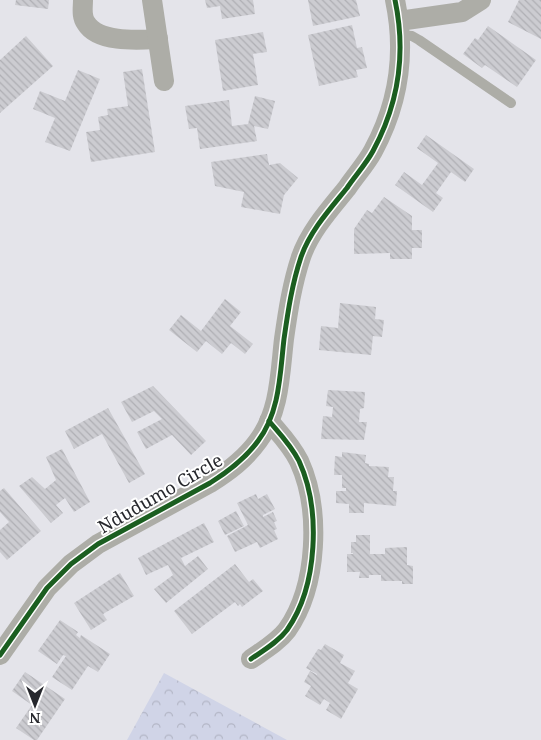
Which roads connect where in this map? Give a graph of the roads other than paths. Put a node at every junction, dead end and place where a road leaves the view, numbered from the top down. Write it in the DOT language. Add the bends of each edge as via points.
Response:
graph roads {
  1 [pos="83,0"];
  2 [pos="152,0"];
  3 [pos="394,0"];
  4 [pos="481,0"];
  5 [pos="400,28"];
  6 [pos="158,39"];
  7 [pos="164,80"];
  8 [pos="511,103"];
  9 [pos="268,421"];
  10 [pos="0,655"];
  11 [pos="252,659"];
  1 -- 6 [label="street" via="82,14 86,24 95,32 128,40"];
  2 -- 6 [label="street"];
  3 -- 5 [label="street, Ndudumo Circle"];
  4 -- 5 [label="street" via="462,12"];
  5 -- 8 [label="lane"];
  5 -- 9 [label="street, Ndudumo Circle" via="397,84 387,120 373,152 317,227 302,255 292,286 279,391"];
  6 -- 7 [label="street"];
  9 -- 10 [label="street, Ndudumo Circle" via="260,440 228,472 98,544 71,564 47,588"];
  9 -- 11 [label="street" via="299,461 310,497 313,540 310,569 296,615 286,631"];
}
